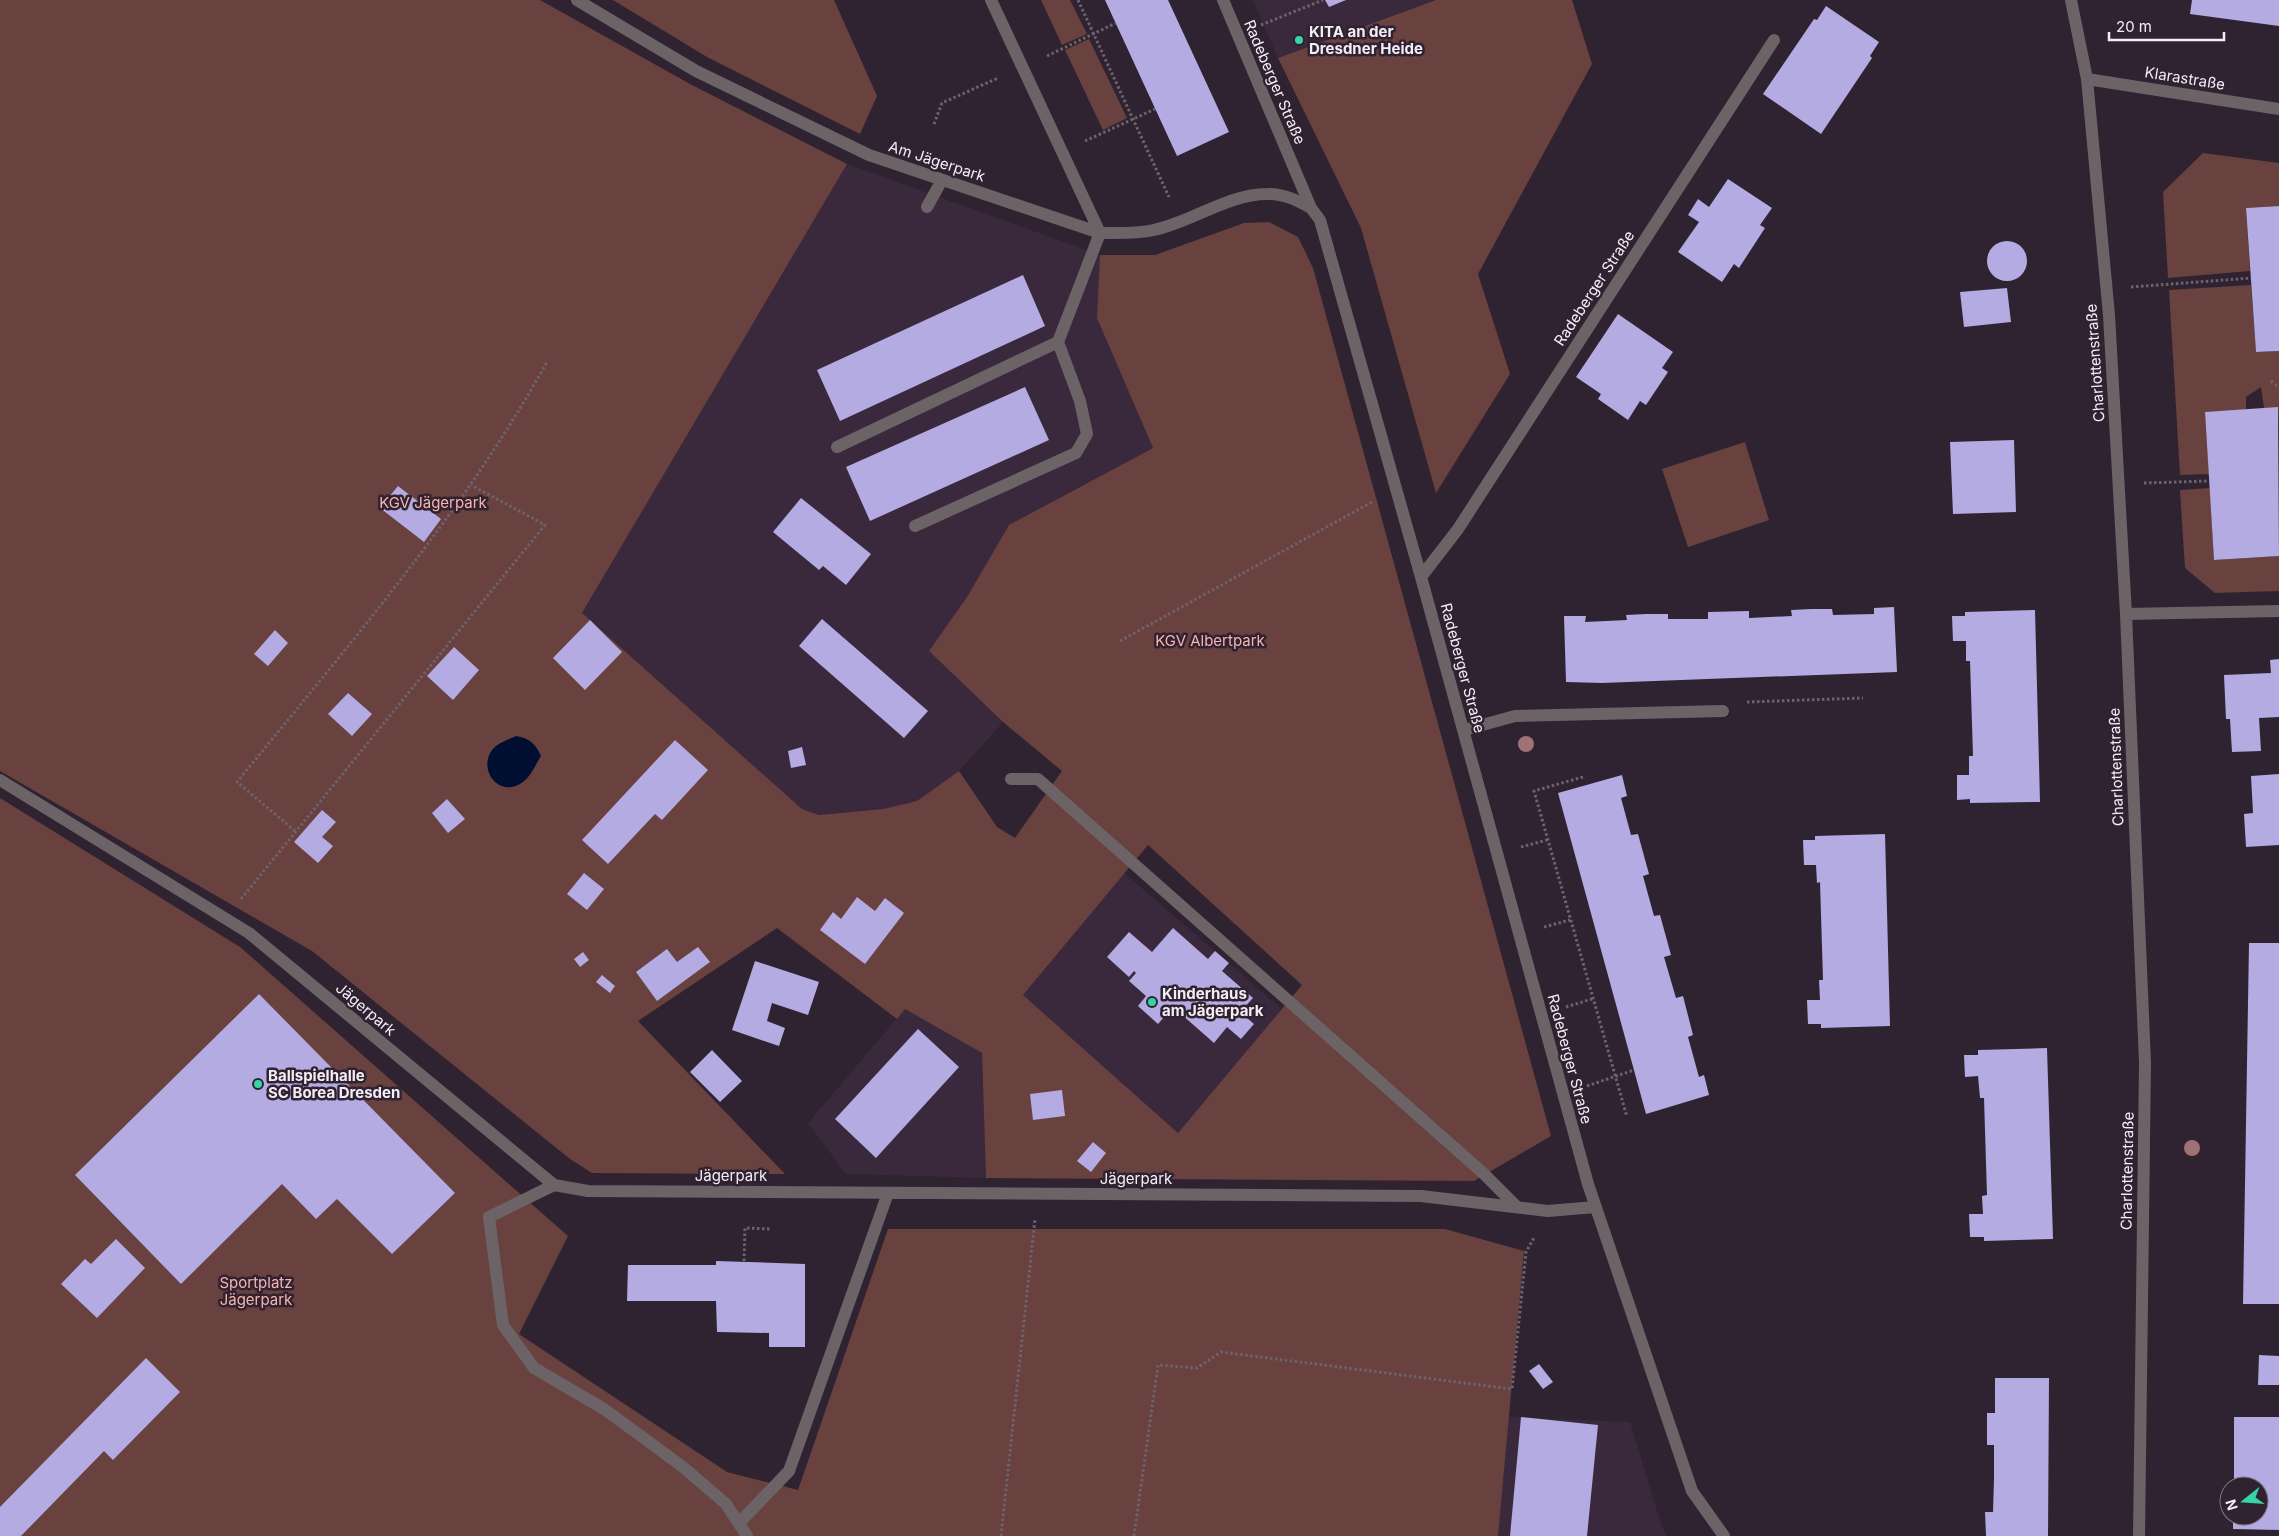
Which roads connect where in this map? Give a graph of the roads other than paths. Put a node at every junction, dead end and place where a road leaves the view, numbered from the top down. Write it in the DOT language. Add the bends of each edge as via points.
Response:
graph roads {
  1 [pos="577,0"];
  2 [pos="992,0"];
  3 [pos="1223,0"];
  4 [pos="2071,0"];
  5 [pos="1774,40"];
  6 [pos="2087,79"];
  7 [pos="2279,109"];
  8 [pos="942,180"];
  9 [pos="927,207"];
  10 [pos="1311,208"];
  11 [pos="1100,233"];
  12 [pos="1058,342"];
  13 [pos="837,447"];
  14 [pos="915,526"];
  15 [pos="1421,577"];
  16 [pos="2279,611"];
  17 [pos="2126,614"];
  18 [pos="1723,711"];
  19 [pos="1464,730"];
  20 [pos="1011,779"];
  21 [pos="0,780"];
  22 [pos="554,1185"];
  23 [pos="888,1193"];
  24 [pos="1517,1207"];
  25 [pos="1595,1207"];
  26 [pos="740,1522"];
  27 [pos="747,1536"];
  28 [pos="1724,1536"];
  29 [pos="2139,1536"];
  1 -- 8 [label="street, Am Jägerpark" via="696,70 748,96 869,155"];
  2 -- 11 [label="street"];
  3 -- 10 [label="street, Radeberger Straße"];
  4 -- 6 [label="street, Charlottenstraße"];
  5 -- 15 [label="street, Radeberger Straße" via="1458,529"];
  6 -- 7 [label="street, Klarastraße"];
  6 -- 17 [label="street, Charlottenstraße" via="2106,289"];
  8 -- 9 [label="street"];
  8 -- 11 [label="street, Am Jägerpark"];
  10 -- 11 [label="street, Am Jägerpark" via="1295,199 1268,194 1243,198 1155,230"];
  10 -- 15 [label="street, Radeberger Straße" via="1320,220"];
  11 -- 12 [label="street"];
  12 -- 13 [label="street"];
  12 -- 14 [label="street" via="1080,401 1087,434 1076,453"];
  15 -- 19 [label="street, Radeberger Straße"];
  16 -- 17 [label="street"];
  17 -- 29 [label="street, Charlottenstraße" via="2145,1063"];
  18 -- 19 [label="street" via="1515,716"];
  19 -- 25 [label="street, Radeberger Straße"];
  20 -- 24 [label="street" via="1038,779 1483,1172"];
  21 -- 22 [label="street, Jägerpark" via="249,933"];
  22 -- 23 [label="street, Jägerpark" via="588,1191"];
  22 -- 26 [label="street" via="489,1218 503,1325 534,1368 604,1409 683,1467 726,1504"];
  23 -- 24 [label="street, Jägerpark" via="1421,1196"];
  23 -- 26 [label="street" via="789,1471"];
  24 -- 25 [label="street, Jägerpark" via="1548,1211"];
  25 -- 28 [label="street, Radeberger Straße" via="1692,1491"];
  26 -- 27 [label="street"];
}
